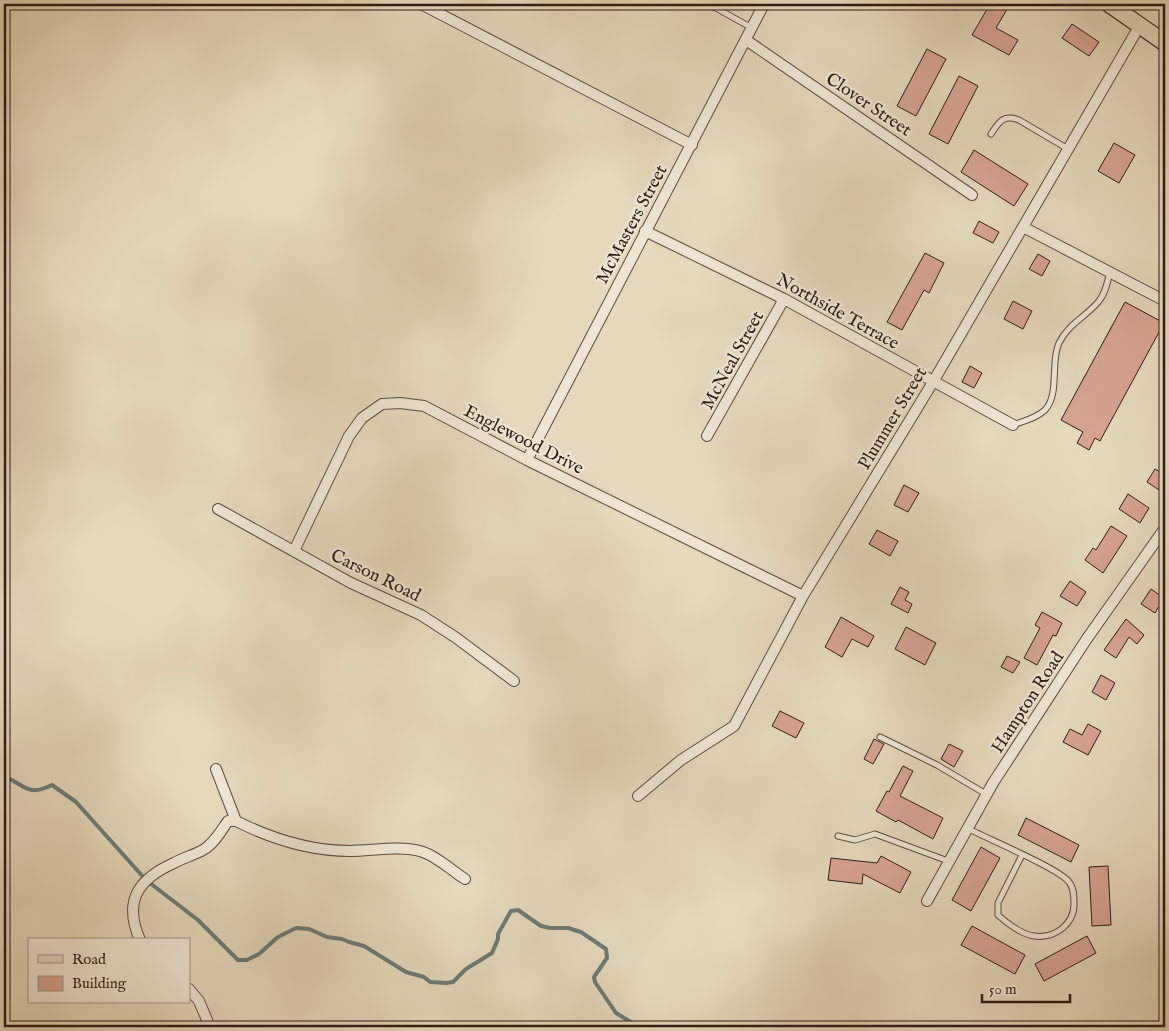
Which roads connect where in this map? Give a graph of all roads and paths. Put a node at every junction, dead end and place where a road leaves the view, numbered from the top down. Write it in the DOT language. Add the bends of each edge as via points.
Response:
graph roads {
  1 [pos="422,4"];
  2 [pos="706,4"];
  3 [pos="764,4"];
  4 [pos="1118,6"];
  5 [pos="1140,25"];
  6 [pos="752,29"];
  7 [pos="746,40"];
  8 [pos="1165,43"];
  9 [pos="991,134"];
  10 [pos="692,145"];
  11 [pos="1068,149"];
  12 [pos="972,195"];
  13 [pos="1023,227"];
  14 [pos="645,231"];
  15 [pos="1110,272"];
  16 [pos="784,299"];
  17 [pos="1165,301"];
  18 [pos="933,382"];
  19 [pos="1013,425"];
  20 [pos="708,436"];
  21 [pos="527,460"];
  22 [pos="218,509"];
  23 [pos="1165,528"];
  24 [pos="294,551"];
  25 [pos="803,596"];
  26 [pos="514,680"];
  27 [pos="880,737"];
  28 [pos="216,769"];
  29 [pos="986,794"];
  30 [pos="638,796"];
  31 [pos="236,821"];
  32 [pos="967,828"];
  33 [pos="838,836"];
  34 [pos="1022,855"];
  35 [pos="948,861"];
  36 [pos="465,879"];
  37 [pos="927,900"];
  38 [pos="139,938"];
  39 [pos="190,989"];
  40 [pos="210,1027"];
  1 -- 10 [label="street"];
  2 -- 6 [label="lane"];
  3 -- 6 [label="street, McMasters Street"];
  4 -- 5 [label="main road"];
  5 -- 8 [label="main road"];
  5 -- 11 [label="street, Plummer Street"];
  6 -- 7 [label="street, McMasters Street"];
  7 -- 10 [label="street, McMasters Street"];
  7 -- 12 [label="street, Clover Street"];
  9 -- 11 [label="lane" via="998,123 1011,117"];
  10 -- 14 [label="street, McMasters Street"];
  11 -- 13 [label="street, Plummer Street"];
  13 -- 15 [label="street"];
  13 -- 18 [label="street, Plummer Street"];
  14 -- 16 [label="street, Northside Terrace"];
  14 -- 21 [label="street, McMasters Street"];
  15 -- 17 [label="street"];
  15 -- 19 [label="lane" via="1105,292 1098,303 1065,333 1058,344 1051,399 1046,409"];
  16 -- 18 [label="street, Northside Terrace"];
  16 -- 20 [label="street, McNeal Street"];
  18 -- 19 [label="street, Northside Terrace"];
  18 -- 25 [label="street, Plummer Street"];
  21 -- 24 [label="street, Englewood Drive" via="424,406 382,404 362,418 349,436"];
  21 -- 25 [label="street, Englewood Drive"];
  22 -- 24 [label="street, Carson Road"];
  23 -- 29 [label="street, Hampton Road" via="1086,640"];
  24 -- 26 [label="street, Carson Road" via="351,583 421,615"];
  25 -- 30 [label="street, Plummer Street" via="734,726 681,760"];
  27 -- 29 [label="lane" via="938,765"];
  28 -- 31 [label="street"];
  29 -- 32 [label="street, Hampton Road"];
  31 -- 36 [label="street" via="306,848 424,853"];
  31 -- 38 [label="street" via="228,821 212,844 155,874 139,889 132,920"];
  32 -- 34 [label="lane"];
  32 -- 35 [label="street, Hampton Road"];
  33 -- 35 [label="lane" via="855,840 875,834"];
  34 -- 34 [label="lane" via="1069,882 1073,890 1074,911 1063,929 1034,936 1018,930 998,915 998,903"];
  35 -- 37 [label="street, Hampton Road"];
  39 -- 40 [label="street"];
}
